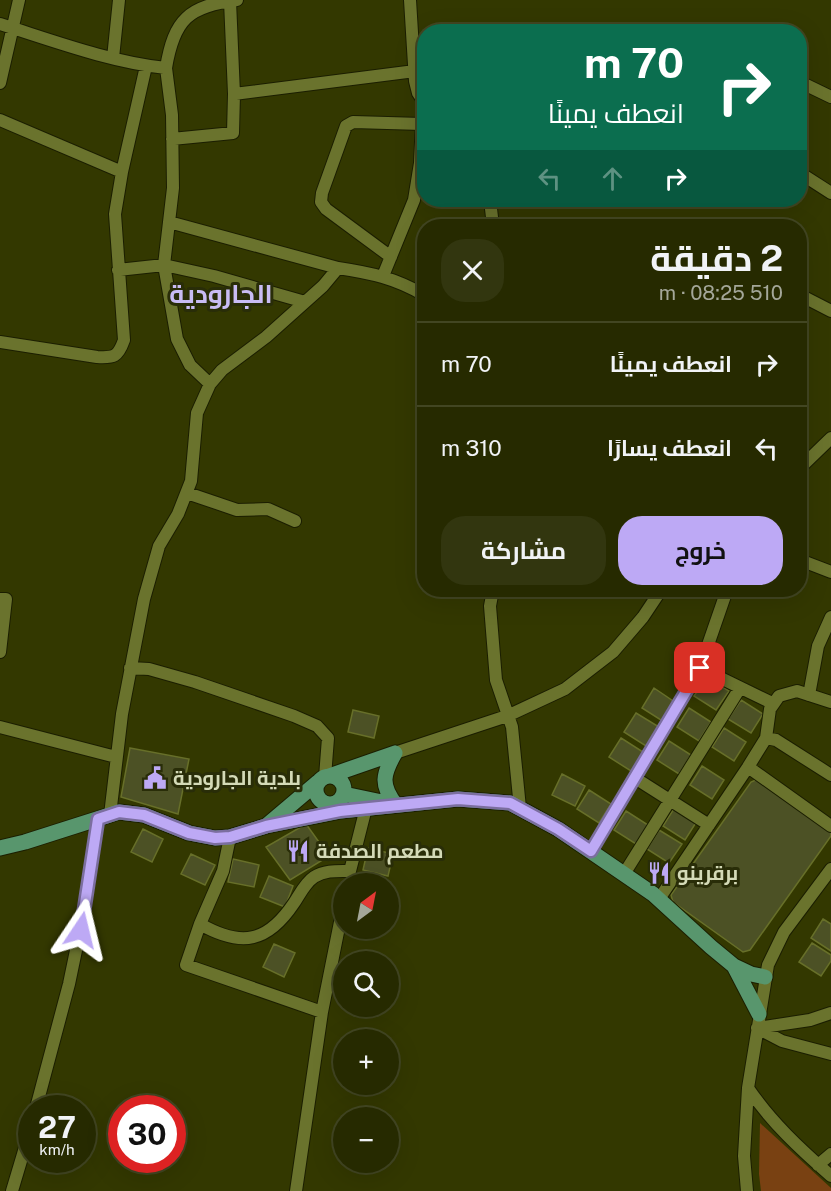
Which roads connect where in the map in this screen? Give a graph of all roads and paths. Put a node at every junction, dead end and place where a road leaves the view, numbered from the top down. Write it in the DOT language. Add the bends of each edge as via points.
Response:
graph roads {
  1 [pos="18,0"];
  2 [pos="119,0"];
  3 [pos="234,0"];
  4 [pos="410,0"];
  5 [pos="191,6"];
  6 [pos="6,26"];
  7 [pos="113,58"];
  8 [pos="146,66"];
  9 [pos="166,68"];
  10 [pos="414,71"];
  11 [pos="0,83"];
  12 [pos="807,85"];
  13 [pos="417,88"];
  14 [pos="234,94"];
  15 [pos="831,97"];
  16 [pos="0,120"];
  17 [pos="417,124"];
  18 [pos="172,139"];
  19 [pos="122,172"];
  20 [pos="807,178"];
  21 [pos="417,182"];
  22 [pos="831,193"];
  23 [pos="169,222"];
  24 [pos="391,257"];
  25 [pos="164,265"];
  26 [pos="338,268"];
  27 [pos="118,270"];
  28 [pos="383,276"];
  29 [pos="417,291"];
  30 [pos="807,299"];
  31 [pos="305,302"];
  32 [pos="831,311"];
  33 [pos="0,342"];
  34 [pos="210,384"];
  35 [pos="831,438"];
  36 [pos="826,449"];
  37 [pos="807,463"];
  38 [pos="187,493"];
  39 [pos="294,521"];
  40 [pos="807,563"];
  41 [pos="831,572"];
  42 [pos="492,597"];
  43 [pos="653,597"];
  44 [pos="725,597"];
  45 [pos="0,598"];
  46 [pos="831,616"];
  47 [pos="0,652"];
  48 [pos="130,668"];
  49 [pos="700,668"];
  50 [pos="740,688"];
  51 [pos="809,695"];
  52 [pos="831,702"];
  53 [pos="772,703"];
  54 [pos="507,716"];
  55 [pos="0,727"];
  56 [pos="766,738"];
  57 [pos="395,753"];
  58 [pos="116,757"];
  59 [pos="748,767"];
  60 [pos="831,775"];
  61 [pos="324,778"];
  62 [pos="635,778"];
  63 [pos="344,790"];
  64 [pos="671,800"];
  65 [pos="322,803"];
  66 [pos="396,805"];
  67 [pos="366,808"];
  68 [pos="520,808"];
  69 [pos="104,817"];
  70 [pos="310,817"];
  71 [pos="709,825"];
  72 [pos="266,826"];
  73 [pos="831,826"];
  74 [pos="230,837"];
  75 [pos="0,848"];
  76 [pos="591,851"];
  77 [pos="831,869"];
  78 [pos="350,871"];
  79 [pos="624,874"];
  80 [pos="659,899"];
  81 [pos="200,924"];
  82 [pos="337,939"];
  83 [pos="734,966"];
  84 [pos="765,977"];
  85 [pos="322,1012"];
  86 [pos="831,1013"];
  87 [pos="758,1021"];
  88 [pos="831,1054"];
  89 [pos="748,1088"];
  90 [pos="39,1095"];
  91 [pos="831,1154"];
  92 [pos="819,1165"];
  93 [pos="18,1171"];
  94 [pos="831,1176"];
  95 [pos="12,1191"];
  96 [pos="296,1191"];
  97 [pos="747,1191"];
  1 -- 6 [label="street"];
  2 -- 7 [label="street"];
  3 -- 5 [label="street"];
  3 -- 14 [label="street"];
  4 -- 10 [label="street"];
  5 -- 9 [label="street" via="170,44"];
  6 -- 7 [label="street"];
  6 -- 11 [label="street"];
  7 -- 8 [label="street"];
  8 -- 9 [label="street"];
  8 -- 19 [label="street"];
  9 -- 18 [label="street"];
  10 -- 13 [label="street"];
  10 -- 14 [label="street"];
  12 -- 15 [label="street"];
  14 -- 18 [label="street" via="233,133"];
  16 -- 19 [label="street"];
  17 -- 24 [label="street" via="353,122 346,126 322,193 321,202 326,209"];
  18 -- 23 [label="street"];
  19 -- 27 [label="street" via="115,214"];
  20 -- 22 [label="street"];
  21 -- 24 [label="street" via="414,200"];
  23 -- 25 [label="street"];
  23 -- 26 [label="street"];
  24 -- 28 [label="street"];
  25 -- 27 [label="street"];
  25 -- 31 [label="street"];
  25 -- 34 [label="street" via="177,339 190,366"];
  26 -- 28 [label="street"];
  26 -- 31 [label="street"];
  27 -- 33 [label="street" via="124,340 120,352 111,358"];
  28 -- 29 [label="street"];
  30 -- 32 [label="street"];
  31 -- 34 [label="street"];
  34 -- 38 [label="street" via="198,413"];
  35 -- 36 [label="street"];
  36 -- 37 [label="street"];
  38 -- 39 [label="street" via="237,510 268,509"];
  38 -- 48 [label="street" via="159,546"];
  40 -- 41 [label="street"];
  42 -- 54 [label="street" via="496,680"];
  43 -- 54 [label="street" via="643,618 613,652 566,688"];
  44 -- 49 [label="street"];
  45 -- 47 [label="street" via="6,599"];
  46 -- 51 [label="street" via="818,646"];
  48 -- 58 [label="street"];
  48 -- 61 [label="street" via="149,669 195,682 317,726 328,738"];
  49 -- 50 [label="street"];
  49 -- 62 [label="street"];
  50 -- 53 [label="street"];
  50 -- 64 [label="street"];
  51 -- 52 [label="street"];
  51 -- 53 [label="street" via="797,691 779,696"];
  53 -- 56 [label="street"];
  54 -- 57 [label="street"];
  54 -- 68 [label="street" via="512,727"];
  55 -- 58 [label="street"];
  56 -- 59 [label="street"];
  56 -- 60 [label="street" via="776,740"];
  57 -- 61 [label="main road"];
  57 -- 63 [label="main road"];
  57 -- 66 [label="main road" via="384,780"];
  58 -- 69 [label="street"];
  59 -- 71 [label="street"];
  59 -- 73 [label="street"];
  61 -- 63 [label="main road" via="338,779"];
  61 -- 65 [label="main road" via="316,787 316,796"];
  61 -- 72 [label="main road"];
  62 -- 64 [label="street"];
  62 -- 76 [label="street"];
  63 -- 65 [label="main road" via="337,803"];
  63 -- 66 [label="main road"];
  64 -- 71 [label="street"];
  64 -- 79 [label="street"];
  65 -- 70 [label="main road"];
  66 -- 67 [label="main road"];
  66 -- 68 [label="main road" via="458,799 510,803"];
  67 -- 70 [label="main road"];
  67 -- 78 [label="street"];
  68 -- 76 [label="main road"];
  69 -- 74 [label="main road" via="119,812 144,815 189,833"];
  69 -- 75 [label="main road"];
  69 -- 90 [label="street" via="72,974"];
  70 -- 72 [label="main road"];
  71 -- 80 [label="street"];
  72 -- 74 [label="main road"];
  74 -- 81 [label="street" via="223,871"];
  76 -- 79 [label="main road"];
  77 -- 84 [label="street" via="784,932"];
  78 -- 81 [label="street" via="325,872 312,878 284,918 257,937 226,936"];
  79 -- 80 [label="main road"];
  80 -- 83 [label="main road"];
  81 -- 85 [label="street" via="186,965"];
  82 -- 85 [label="street"];
  83 -- 84 [label="main road"];
  83 -- 87 [label="main road"];
  84 -- 87 [label="street"];
  85 -- 96 [label="street"];
  86 -- 87 [label="street" via="810,1020"];
  87 -- 88 [label="street" via="782,1041"];
  87 -- 89 [label="street"];
  89 -- 92 [label="street" via="762,1109"];
  89 -- 97 [label="street" via="744,1156"];
  91 -- 92 [label="street"];
  92 -- 94 [label="street"];
  93 -- 95 [label="street"];
}
